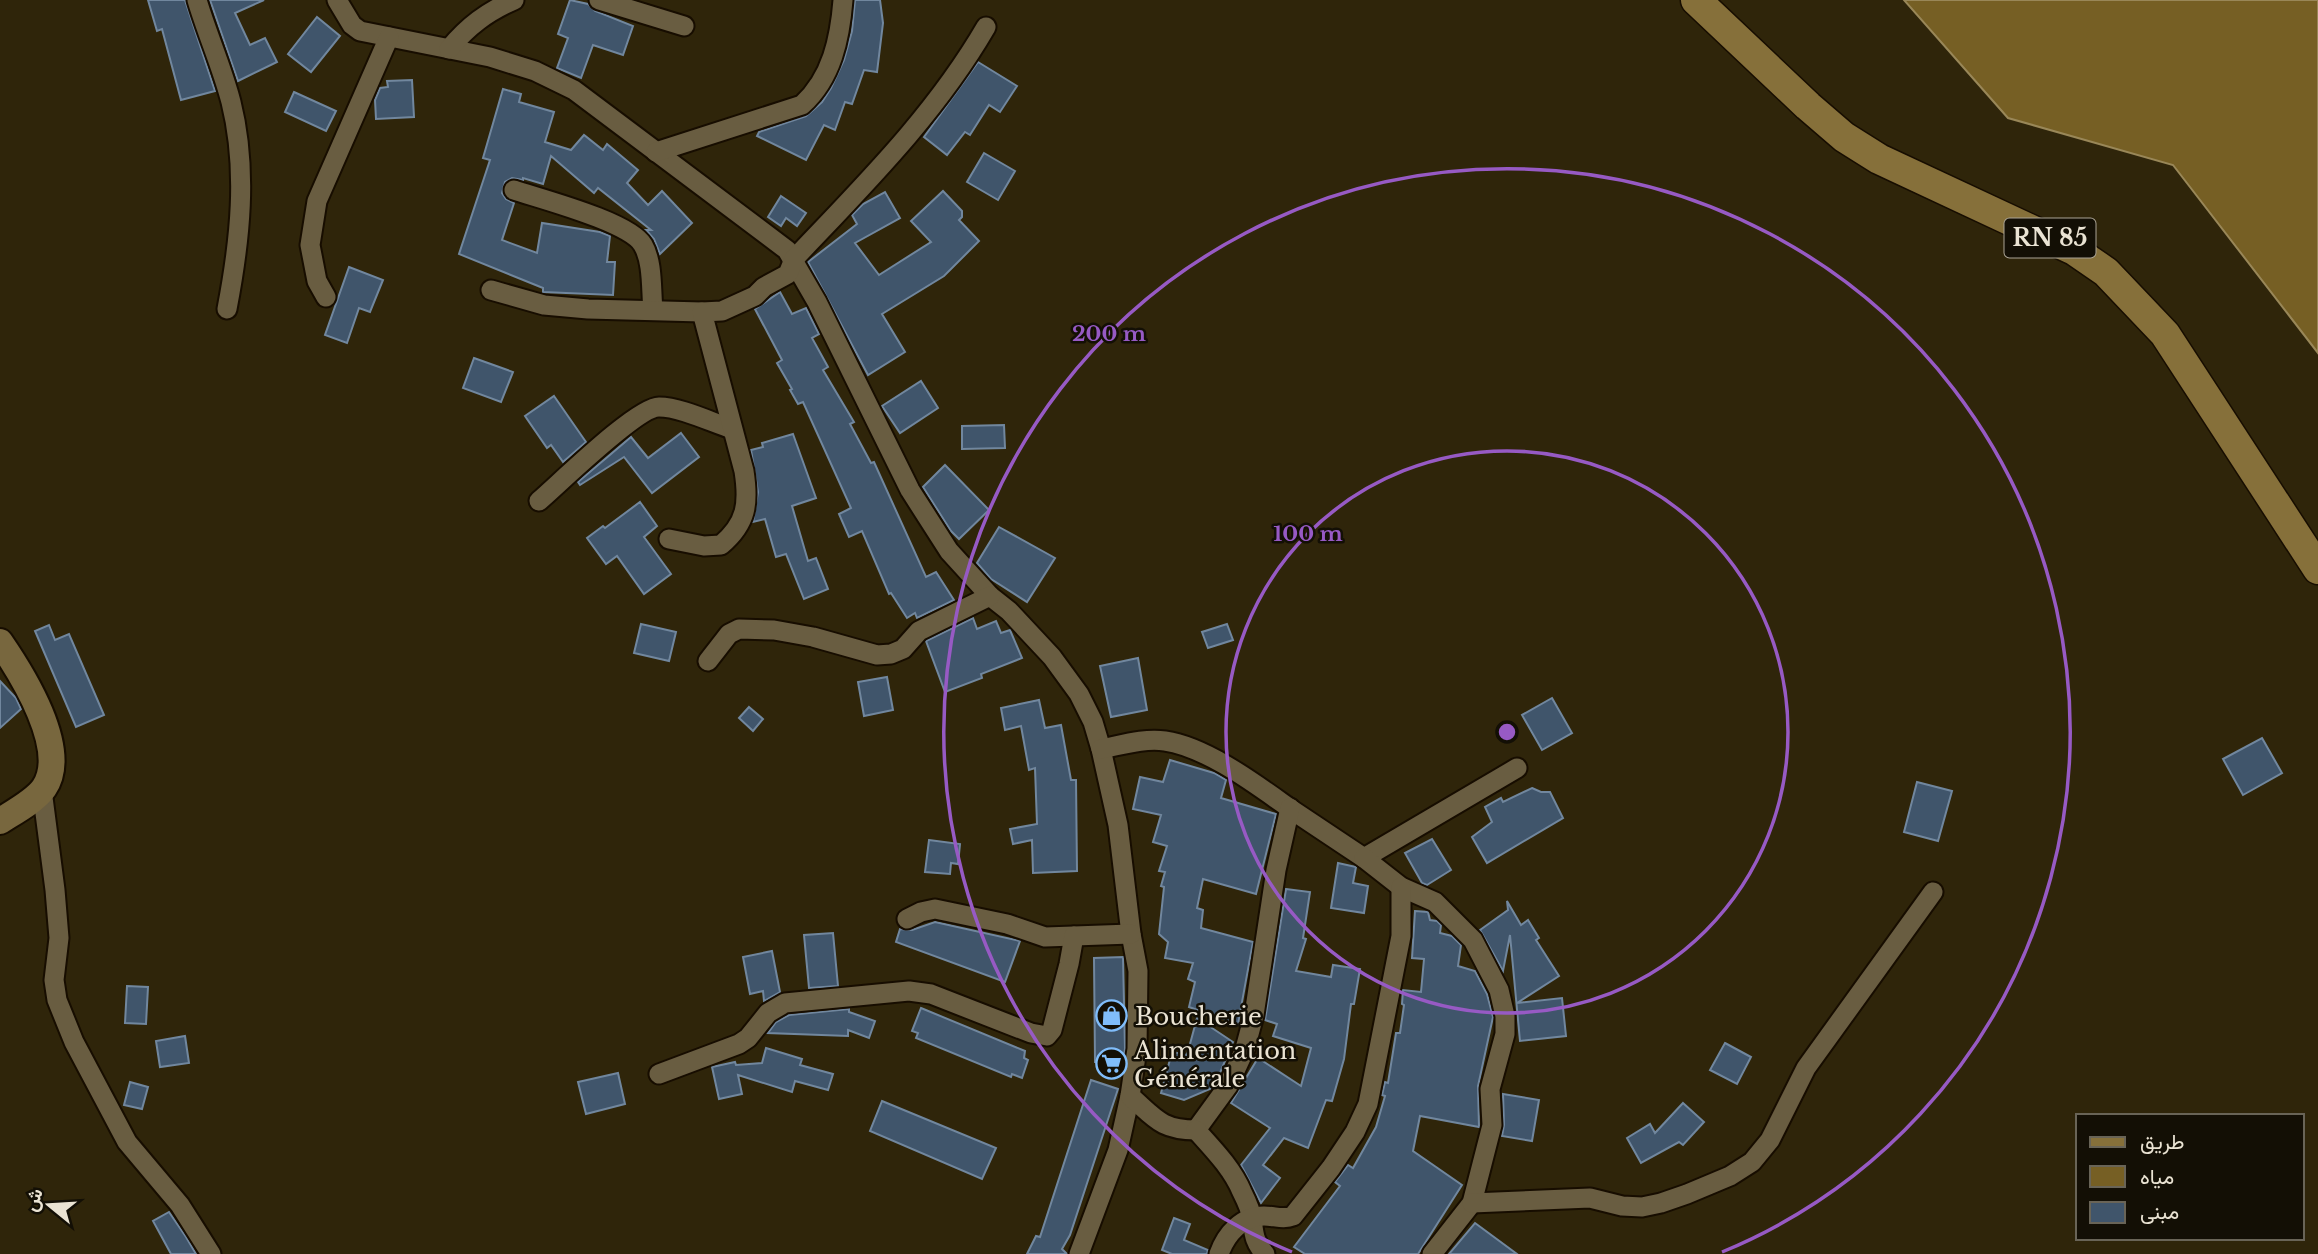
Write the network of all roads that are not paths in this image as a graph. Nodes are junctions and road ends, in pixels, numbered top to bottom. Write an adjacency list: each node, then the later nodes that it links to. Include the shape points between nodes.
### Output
1 (197, 0): 16 (street, via 240,145 237,258)
2 (337, 0): 9 (street, via 359,31)
3 (599, 0): 7 (street)
4 (843, 0): 11 (street, via 830,67 802,105)
5 (1696, 0): 22 (main road, RN 85, via 1844,136 1879,159 2074,250 2106,272 2165,334)
6 (504, 2): 10 (street, via 476,21)
7 (684, 26)
8 (986, 27): 13 (street, via 916,127)
9 (389, 37): 10 (street); 15 (street, via 317,201 310,245 317,281)
10 (449, 49): 11 (street, via 535,71 574,90)
11 (656, 152): 13 (street)
12 (513, 190): 17 (street, via 617,226 642,243)
13 (794, 258): 18 (street, via 788,274 755,296 722,311); 23 (street, via 910,490 949,551)
14 (491, 290): 17 (street, via 544,305)
15 (326, 297)
16 (227, 309)
17 (653, 310): 18 (street)
18 (702, 312): 19 (street)
19 (732, 429): 20 (street, via 656,407 625,424); 21 (street, via 748,498 736,529 721,545)
20 (539, 501)
21 (669, 539)
22 (2318, 569)
23 (990, 596): 25 (street, via 919,631 903,649 891,654 877,655 813,637 753,628 729,634); 26 (street, via 1044,648 1079,694)
24 (0, 642): 28 (main road, via 33,695 52,750)
25 (708, 661)
26 (1101, 749): 29 (street, via 1144,740 1182,745 1236,772); 35 (street, via 1118,825)
27 (1517, 768): 31 (street)
28 (42, 790): 30 (main road); 42 (street, via 59,937 54,980 57,1000 127,1142 180,1205)
29 (1290, 808): 31 (street); 39 (street, via 1245,1049 1228,1086)
30 (0, 821)
31 (1364, 858): 32 (street)
32 (1401, 887): 40 (street, via 1435,902 1473,940 1502,999 1504,1034 1489,1089 1492,1125); 41 (street, via 1401,936 1364,1114 1331,1168 1293,1216)
33 (1933, 892): 40 (street, via 1805,1068 1770,1140 1752,1162 1687,1194 1642,1207 1590,1198)
34 (907, 919): 36 (street, via 935,909 1045,937)
35 (1131, 934): 36 (street); 38 (street, via 1138,971)
36 (1074, 936): 37 (street, via 1047,1036 931,995 909,992 785,1003 768,1013 739,1044)
37 (659, 1074)
38 (1130, 1097): 39 (street, via 1165,1126); 43 (street, via 1118,1150)
39 (1196, 1130): 41 (street, via 1227,1166)
40 (1472, 1203): 46 (street)
41 (1252, 1217): 44 (street, via 1232,1230); 45 (street, via 1256,1244)
42 (211, 1254)
43 (1079, 1254)
44 (1219, 1254)
45 (1265, 1254)
46 (1432, 1254)

